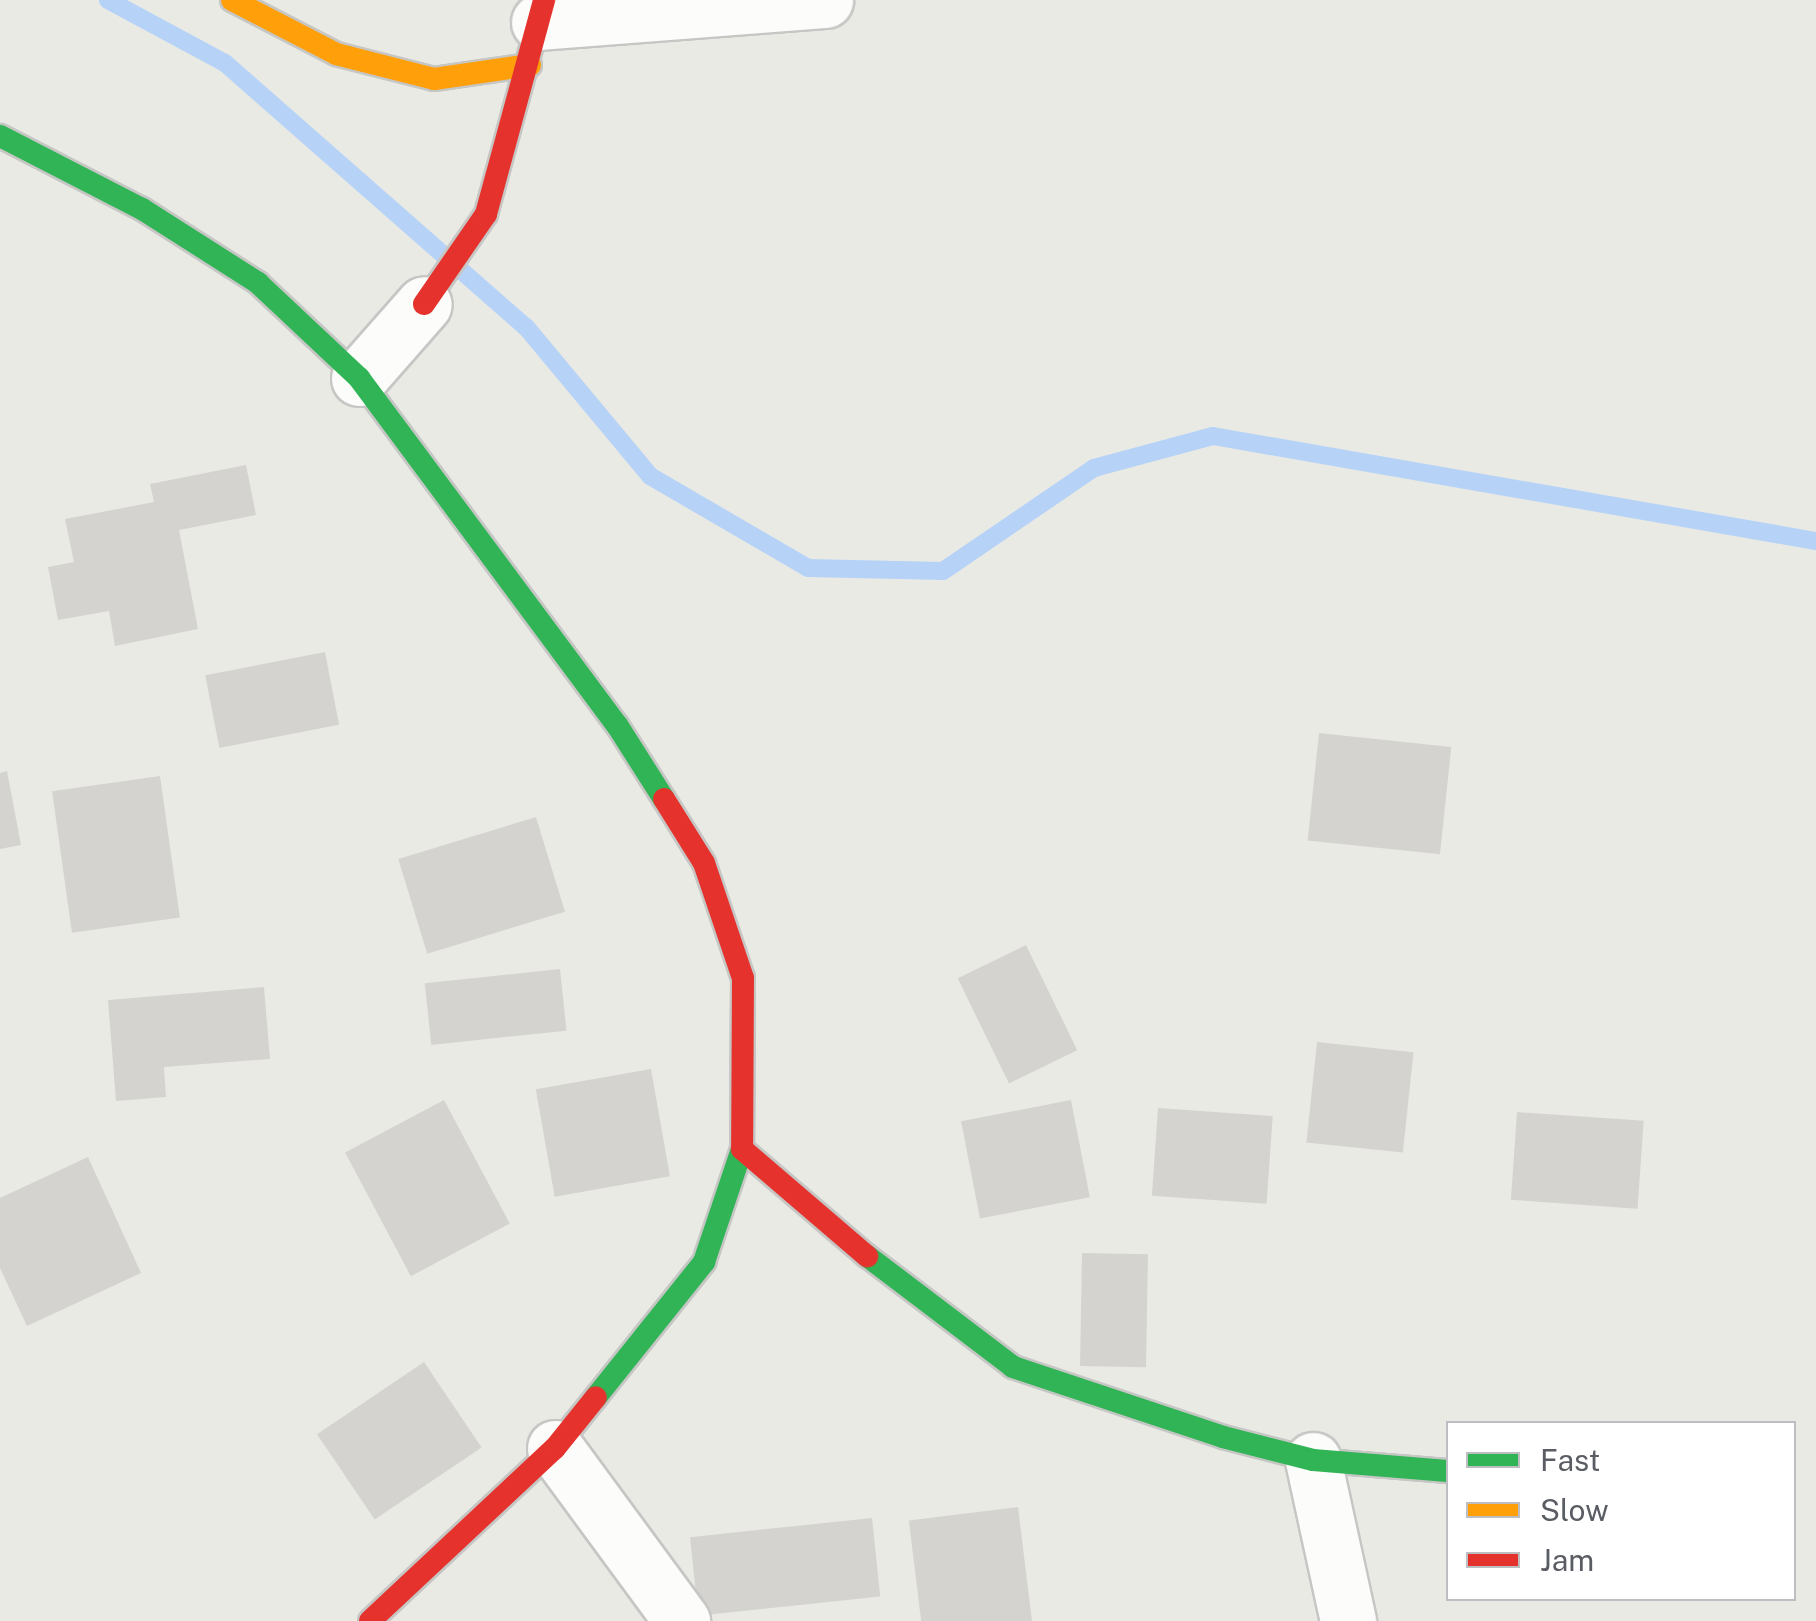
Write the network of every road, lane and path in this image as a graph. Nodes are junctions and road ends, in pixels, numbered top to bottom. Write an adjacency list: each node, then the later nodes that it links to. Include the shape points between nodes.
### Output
1 (232, 0): 3 (street, via 336,54 434,78)
2 (825, 0): 3 (street)
3 (538, 29): 5 (street, via 486,214)
4 (0, 136): 6 (street, via 142,209 258,283)
5 (424, 304): 6 (street)
6 (360, 378): 7 (street, via 616,725 704,863 743,978)
7 (742, 1149): 8 (street, via 704,1262); 9 (street, via 862,1252 1013,1367)
8 (555, 1448): 11 (street); 12 (street)
9 (1313, 1460): 10 (street); 13 (street)
10 (1446, 1471)
11 (370, 1621)
12 (682, 1621)
13 (1348, 1621)

